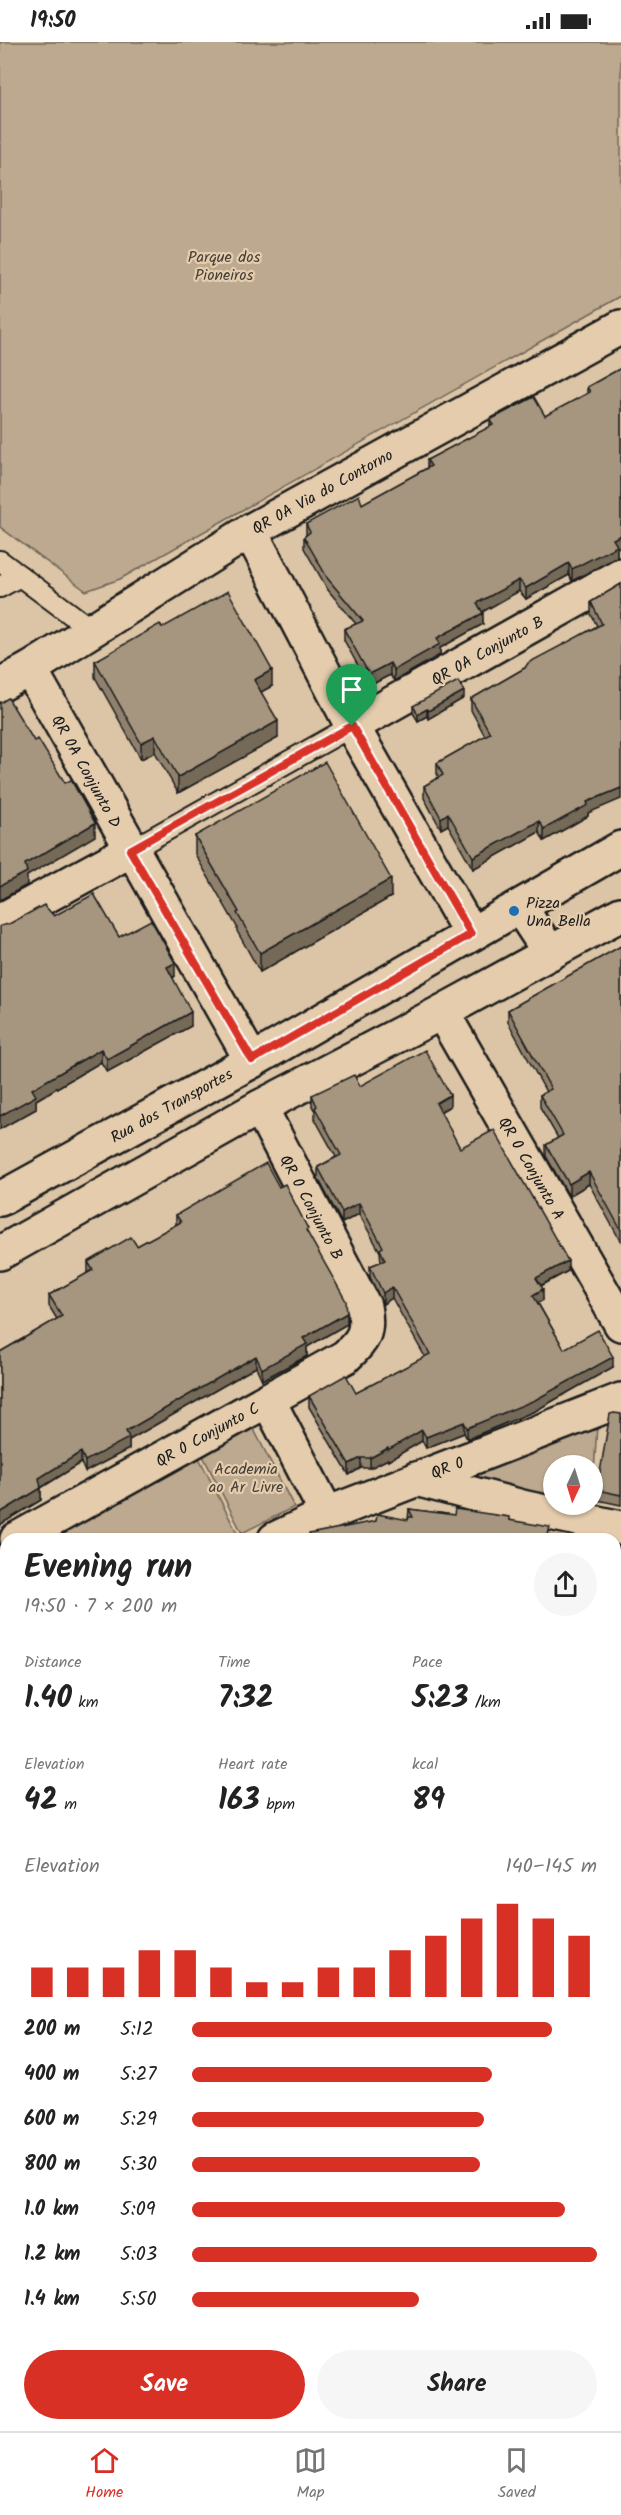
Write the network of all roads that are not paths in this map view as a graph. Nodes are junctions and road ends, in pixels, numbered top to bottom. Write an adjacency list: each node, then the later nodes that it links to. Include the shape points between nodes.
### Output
1 (621, 327): 2 (street, QR 0A Via do Contorno)
2 (250, 531): 7 (street, QR 0A Via do Contorno); 10 (street)
3 (0, 561): 5 (lane)
4 (621, 575): 10 (street, QR 0A Conjunto B)
5 (20, 576): 6 (lane); 7 (lane)
6 (0, 587)
7 (92, 630): 8 (street, QR 0A Via do Contorno)
8 (30, 669): 9 (street, QR 0A Via do Contorno); 12 (street, QR 0A Conjunto D)
9 (0, 685)
10 (352, 726): 12 (lane); 16 (street)
11 (621, 848): 13 (street, Rua dos Transportes)
12 (130, 850): 15 (street); 19 (street, QR 0A Conjunto D)
13 (520, 907): 16 (street, Rua dos Transportes); 17 (street)
14 (621, 914): 17 (street)
15 (0, 921)
16 (471, 934): 19 (street, Rua dos Transportes)
17 (549, 953): 18 (street)
18 (442, 1012): 20 (street); 24 (street, QR 0 Conjunto A)
19 (252, 1060): 21 (street, Rua dos Transportes)
20 (260, 1107): 22 (street); 23 (street, QR 0 Conjunto B)
21 (0, 1199)
22 (0, 1253)
23 (364, 1306): 25 (street, QR 0 Conjunto C, via 367,1322 361,1343 345,1357)
24 (621, 1324)
25 (268, 1400): 28 (street); 30 (street, QR 0 Conjunto C)
26 (621, 1400): 27 (street, QR 0)
27 (416, 1479): 28 (street, QR 0); 29 (street)
28 (327, 1514): 31 (street, QR 0)
29 (621, 1528)
30 (28, 1533)
31 (287, 1533)

